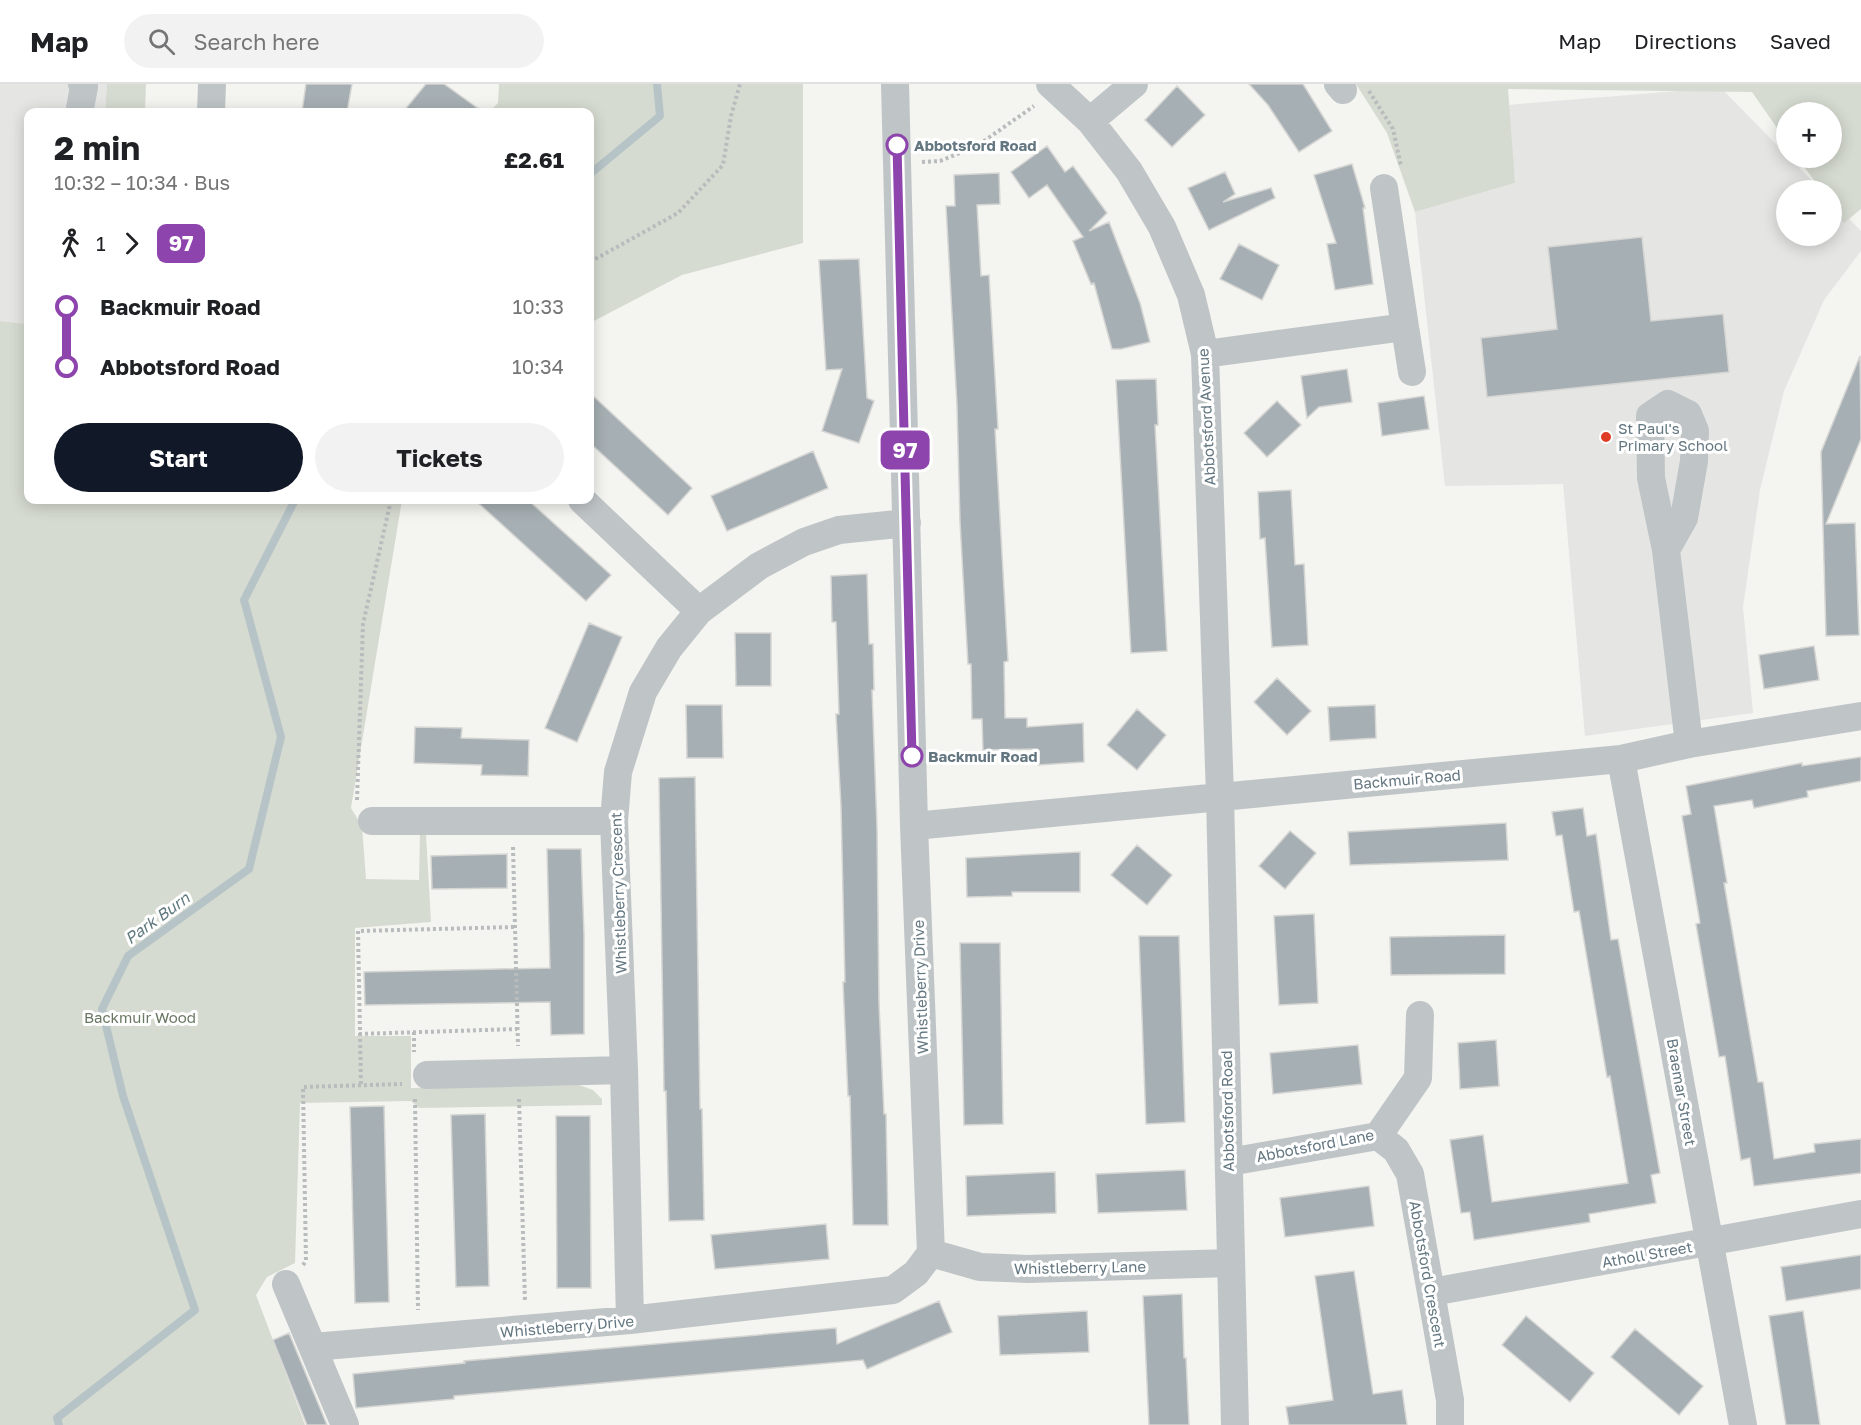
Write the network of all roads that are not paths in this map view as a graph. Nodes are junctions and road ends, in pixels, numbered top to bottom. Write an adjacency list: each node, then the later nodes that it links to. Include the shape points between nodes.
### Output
1 (212, 84): 5 (street)
2 (895, 84): 12 (street, Whistleberry Drive)
3 (1134, 84): 6 (street)
4 (1052, 86): 6 (street, Abbotsford Avenue)
5 (211, 108)
6 (1090, 121): 9 (street, Abbotsford Avenue, via 1129,171 1162,227 1191,295)
7 (1384, 188): 8 (street)
8 (1405, 327): 9 (street); 10 (street)
9 (1205, 354): 18 (street, Abbotsford Avenue)
10 (1412, 372)
11 (586, 504): 14 (street)
12 (907, 523): 14 (street, Whistleberry Crescent, via 839,530 804,542 759,566); 21 (street, Whistleberry Drive)
13 (1666, 550): 16 (street)
14 (699, 611): 20 (street, Whistleberry Crescent, via 669,648 643,692 618,772)
15 (1861, 716): 16 (street, Backmuir Road)
16 (1689, 744): 17 (street, Backmuir Road)
17 (1621, 759): 18 (street, Backmuir Road); 28 (street, Braemar Street)
18 (1220, 796): 21 (street, Backmuir Road); 26 (street, Abbotsford Road)
19 (372, 821): 20 (street)
20 (614, 821): 23 (street, Whistleberry Crescent)
21 (914, 826): 29 (street, Whistleberry Drive)
22 (1420, 1015): 25 (street, Abbotsford Lane, via 1418,1078)
23 (624, 1070): 24 (street); 33 (street, Whistleberry Crescent)
24 (415, 1077)
25 (1378, 1136): 26 (street, Abbotsford Lane); 32 (street, Abbotsford Crescent, via 1396,1150 1410,1174)
26 (1229, 1162): 30 (street, Abbotsford Road)
27 (1861, 1214): 28 (street, Atholl Street)
28 (1710, 1243): 32 (street, Atholl Street); 38 (street, Braemar Street)
29 (931, 1252): 30 (street, Whistleberry Lane, via 980,1268); 33 (street, Whistleberry Drive, via 916,1273 893,1290)
30 (1231, 1263): 36 (street, Abbotsford Road)
31 (286, 1284): 34 (street)
32 (1432, 1292): 37 (street, Abbotsford Crescent, via 1450,1400)
33 (630, 1320): 34 (street, Whistleberry Drive)
34 (313, 1347): 35 (street)
35 (345, 1425)
36 (1235, 1425)
37 (1450, 1425)
38 (1743, 1425)

